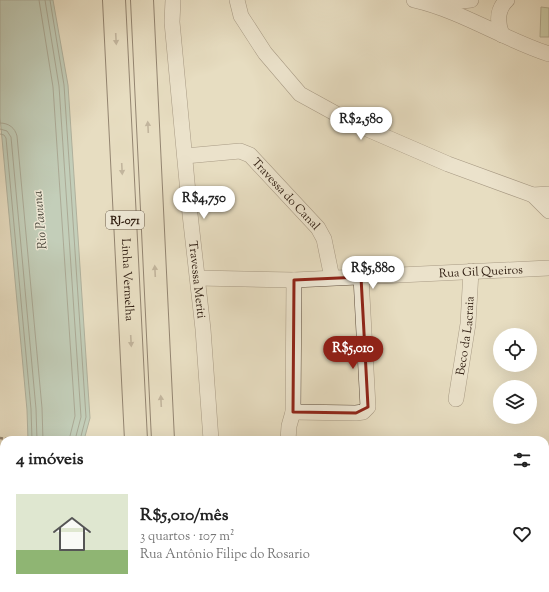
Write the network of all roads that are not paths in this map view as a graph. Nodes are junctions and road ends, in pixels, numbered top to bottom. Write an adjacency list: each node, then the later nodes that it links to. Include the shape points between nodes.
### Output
1 (114, 0): 23 (highway, Linha Vermelha / RJ-071, one-way to 23)
2 (142, 0): 24 (highway, RJ-071, one-way to 2)
3 (173, 0): 11 (street, Travessa Meriti, via 172,22)
4 (237, 0): 13 (street, via 241,16 265,53 300,94 351,122 448,164)
5 (414, 0): 8 (street)
6 (471, 0): 8 (street)
7 (507, 0): 9 (street, via 499,10 498,26)
8 (434, 4): 9 (street)
9 (502, 35): 10 (street)
10 (549, 54)
11 (185, 156): 17 (street, Travessa do Canal, via 240,151 250,154 318,228 324,239); 19 (street, Travessa Meriti)
12 (549, 194): 13 (street)
13 (533, 195): 14 (street)
14 (549, 211)
15 (549, 268): 16 (street, Rua Gil Queiros)
16 (471, 271): 18 (street, Rua Gil Queiros); 21 (street, Beco da Lacraia, via 468,324)
17 (331, 273)
18 (361, 277): 20 (street, Rua Gil Queiros); 22 (street, via 368,407 363,412 356,413)
19 (198, 278): 20 (street, Rua Gil Queiros); 25 (street, Travessa Meriti)
20 (294, 280): 22 (street)
21 (456, 399)
22 (293, 412): 26 (street)
23 (136, 436)
24 (164, 436)
25 (211, 436)
26 (288, 436)

